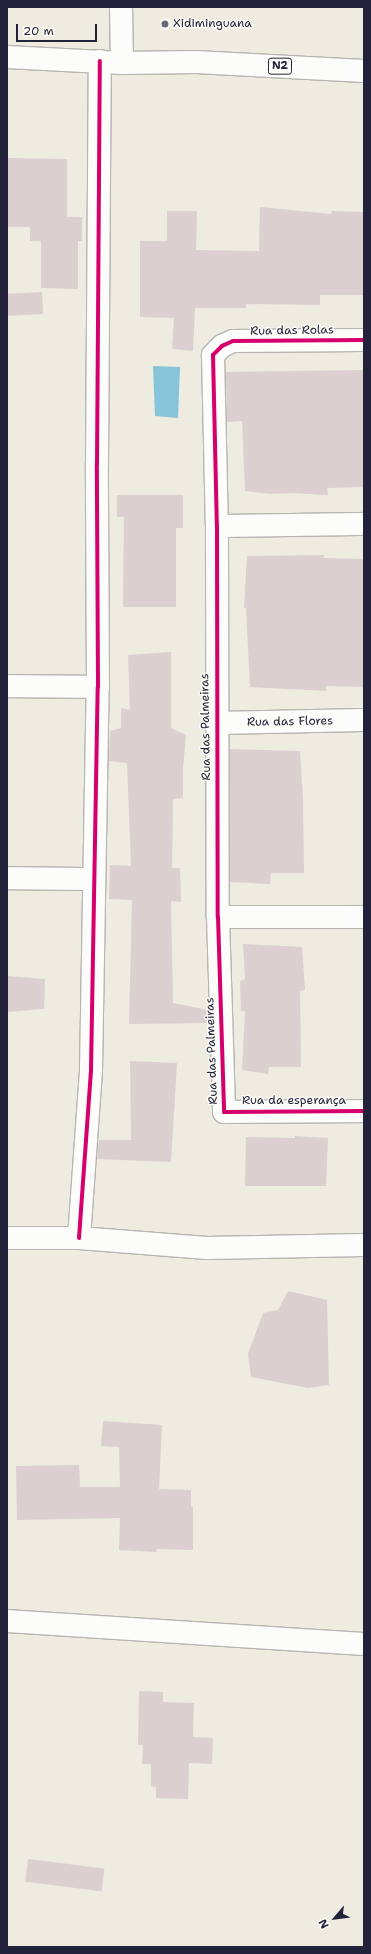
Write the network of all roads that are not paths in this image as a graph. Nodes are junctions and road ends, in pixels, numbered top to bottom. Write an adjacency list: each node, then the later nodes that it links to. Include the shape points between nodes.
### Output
1 (121, 7): 4 (street)
2 (7, 57): 3 (street, N2)
3 (100, 61): 4 (street, N2); 11 (street)
4 (122, 63): 5 (street, N2, via 196,62)
5 (364, 71)
6 (364, 340): 7 (street, Rua das Rolas, via 233,341)
7 (222, 346): 9 (street, Rua das Palmeiras, via 213,355)
8 (364, 524): 9 (street)
9 (216, 526): 13 (street, Rua das Palmeiras)
10 (7, 686): 11 (street)
11 (98, 687): 15 (street)
12 (364, 720): 13 (street, Rua das Flores)
13 (216, 723): 16 (street, Rua das Palmeiras)
14 (7, 878): 15 (street)
15 (93, 879): 21 (street, via 91,1070)
16 (218, 917): 17 (street); 19 (street, Rua das Palmeiras)
17 (364, 917)
18 (364, 1111): 19 (street, Rua da esperança)
19 (224, 1112)
20 (7, 1238): 21 (street)
21 (80, 1238): 22 (street, via 207,1248)
22 (364, 1245)
23 (7, 1621): 24 (street)
24 (364, 1644)

